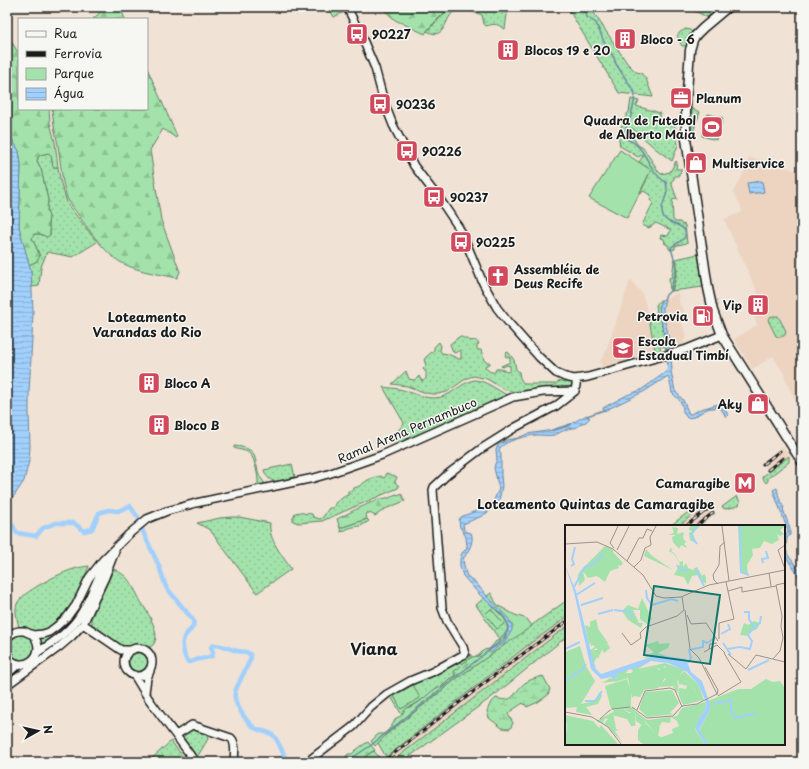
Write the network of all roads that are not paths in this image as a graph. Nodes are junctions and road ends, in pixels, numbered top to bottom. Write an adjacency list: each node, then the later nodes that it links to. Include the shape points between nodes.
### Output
1 (347, 7): 4 (street, via 375,68 393,125 414,166 458,228 497,308 556,373)
2 (728, 7): 3 (main road, via 696,35 690,50 686,105 686,139 704,262 711,302)
3 (722, 335): 4 (street, via 672,354); 6 (main road)
4 (577, 379): 5 (street)
5 (575, 391): 7 (street, Ramal Arena Pernambuco, via 543,392 513,397 382,455 328,474 196,503 152,517 137,526); 28 (street, via 556,406 481,449 434,487 442,608 465,654 387,694 354,726)
6 (802, 462)
7 (117, 546): 8 (street); 10 (street, Ramal Arena Pernambuco, via 89,578 68,616 49,632)
8 (102, 576): 9 (street); 14 (street, via 76,621 61,636)
9 (83, 624): 12 (street); 17 (street, via 58,648)
10 (33, 635): 11 (street, via 19,631); 14 (street)
11 (7, 639)
12 (121, 650): 13 (street); 16 (street)
13 (132, 650): 16 (street); 19 (street, via 141,649 148,653 152,661)
14 (38, 652): 17 (street)
15 (7, 656): 18 (street, via 14,663)
16 (125, 661): 21 (street, via 127,670)
17 (34, 662): 18 (street); 22 (street)
18 (24, 664): 20 (street)
19 (150, 669): 21 (street, via 143,675); 23 (street)
20 (7, 674)
21 (134, 675): 23 (street)
22 (7, 685)
23 (146, 692): 24 (street)
24 (178, 737): 25 (street); 26 (street); 27 (street, via 192,725 231,738 235,744)
25 (190, 762)
26 (195, 762)
27 (234, 762)
28 (308, 762)

